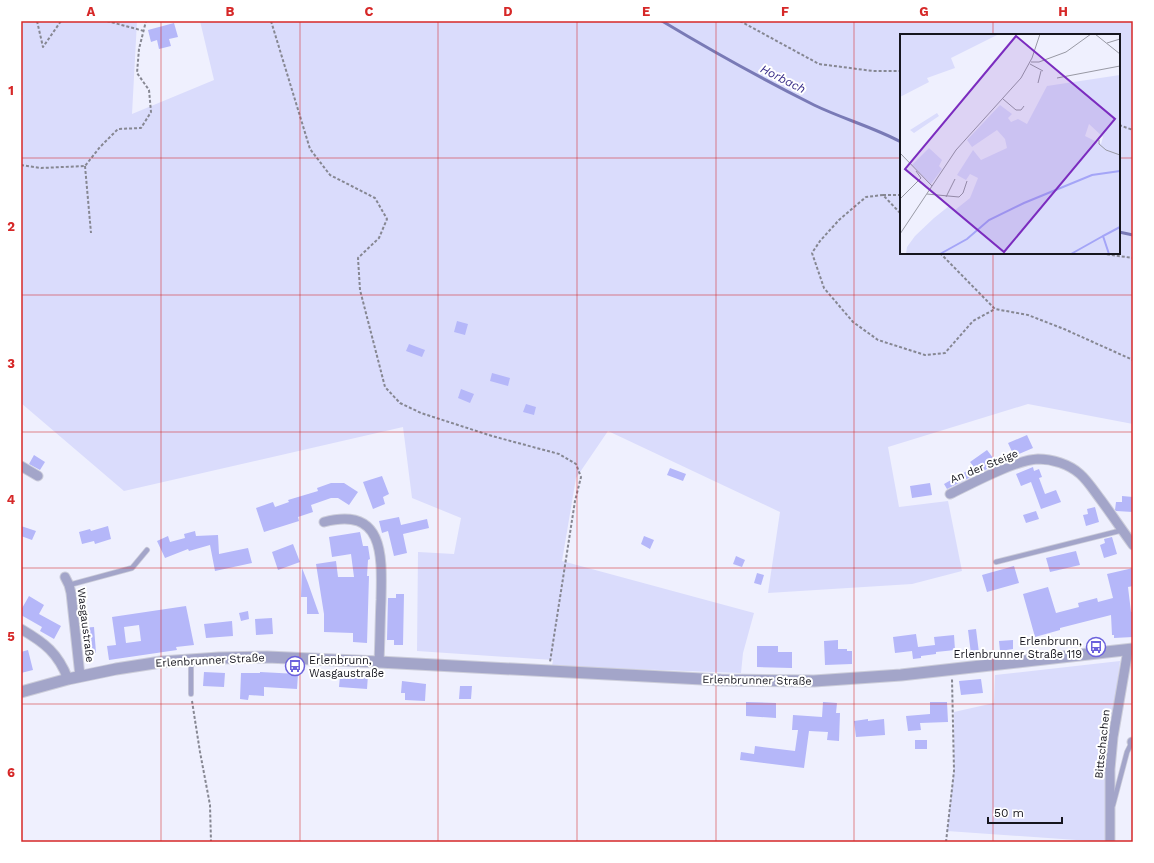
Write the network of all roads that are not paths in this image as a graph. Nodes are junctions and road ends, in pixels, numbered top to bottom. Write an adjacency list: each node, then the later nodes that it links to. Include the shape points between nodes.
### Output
1 (21, 466): 2 (street)
2 (38, 476)
3 (950, 494): 5 (street, An der Steige, via 1024,462 1038,459 1056,462 1069,466 1081,474)
4 (324, 522): 13 (street, via 337,518 355,519 364,524 379,546 382,581)
5 (1122, 530): 6 (street, An der Steige); 8 (lane)
6 (1133, 545)
7 (147, 550): 9 (lane, via 132,568)
8 (996, 562)
9 (67, 581): 14 (street, Wasgaustraße)
10 (21, 629): 15 (street, via 48,647 57,657)
11 (1130, 650): 13 (street, Erlenbrunner Straße, via 952,670 814,681 721,680); 19 (street, Bittschachen, via 1113,737)
12 (191, 659): 13 (street, Erlenbrunner Straße, via 267,657); 14 (street, Erlenbrunner Straße); 17 (lane)
13 (379, 662)
14 (80, 676): 15 (street, Erlenbrunner Straße)
15 (68, 679): 16 (street, Erlenbrunner Straße)
16 (21, 692)
17 (191, 694)
18 (1133, 742): 19 (lane, via 1127,752)
19 (1110, 809): 20 (street, Bittschachen)
20 (1110, 842)

